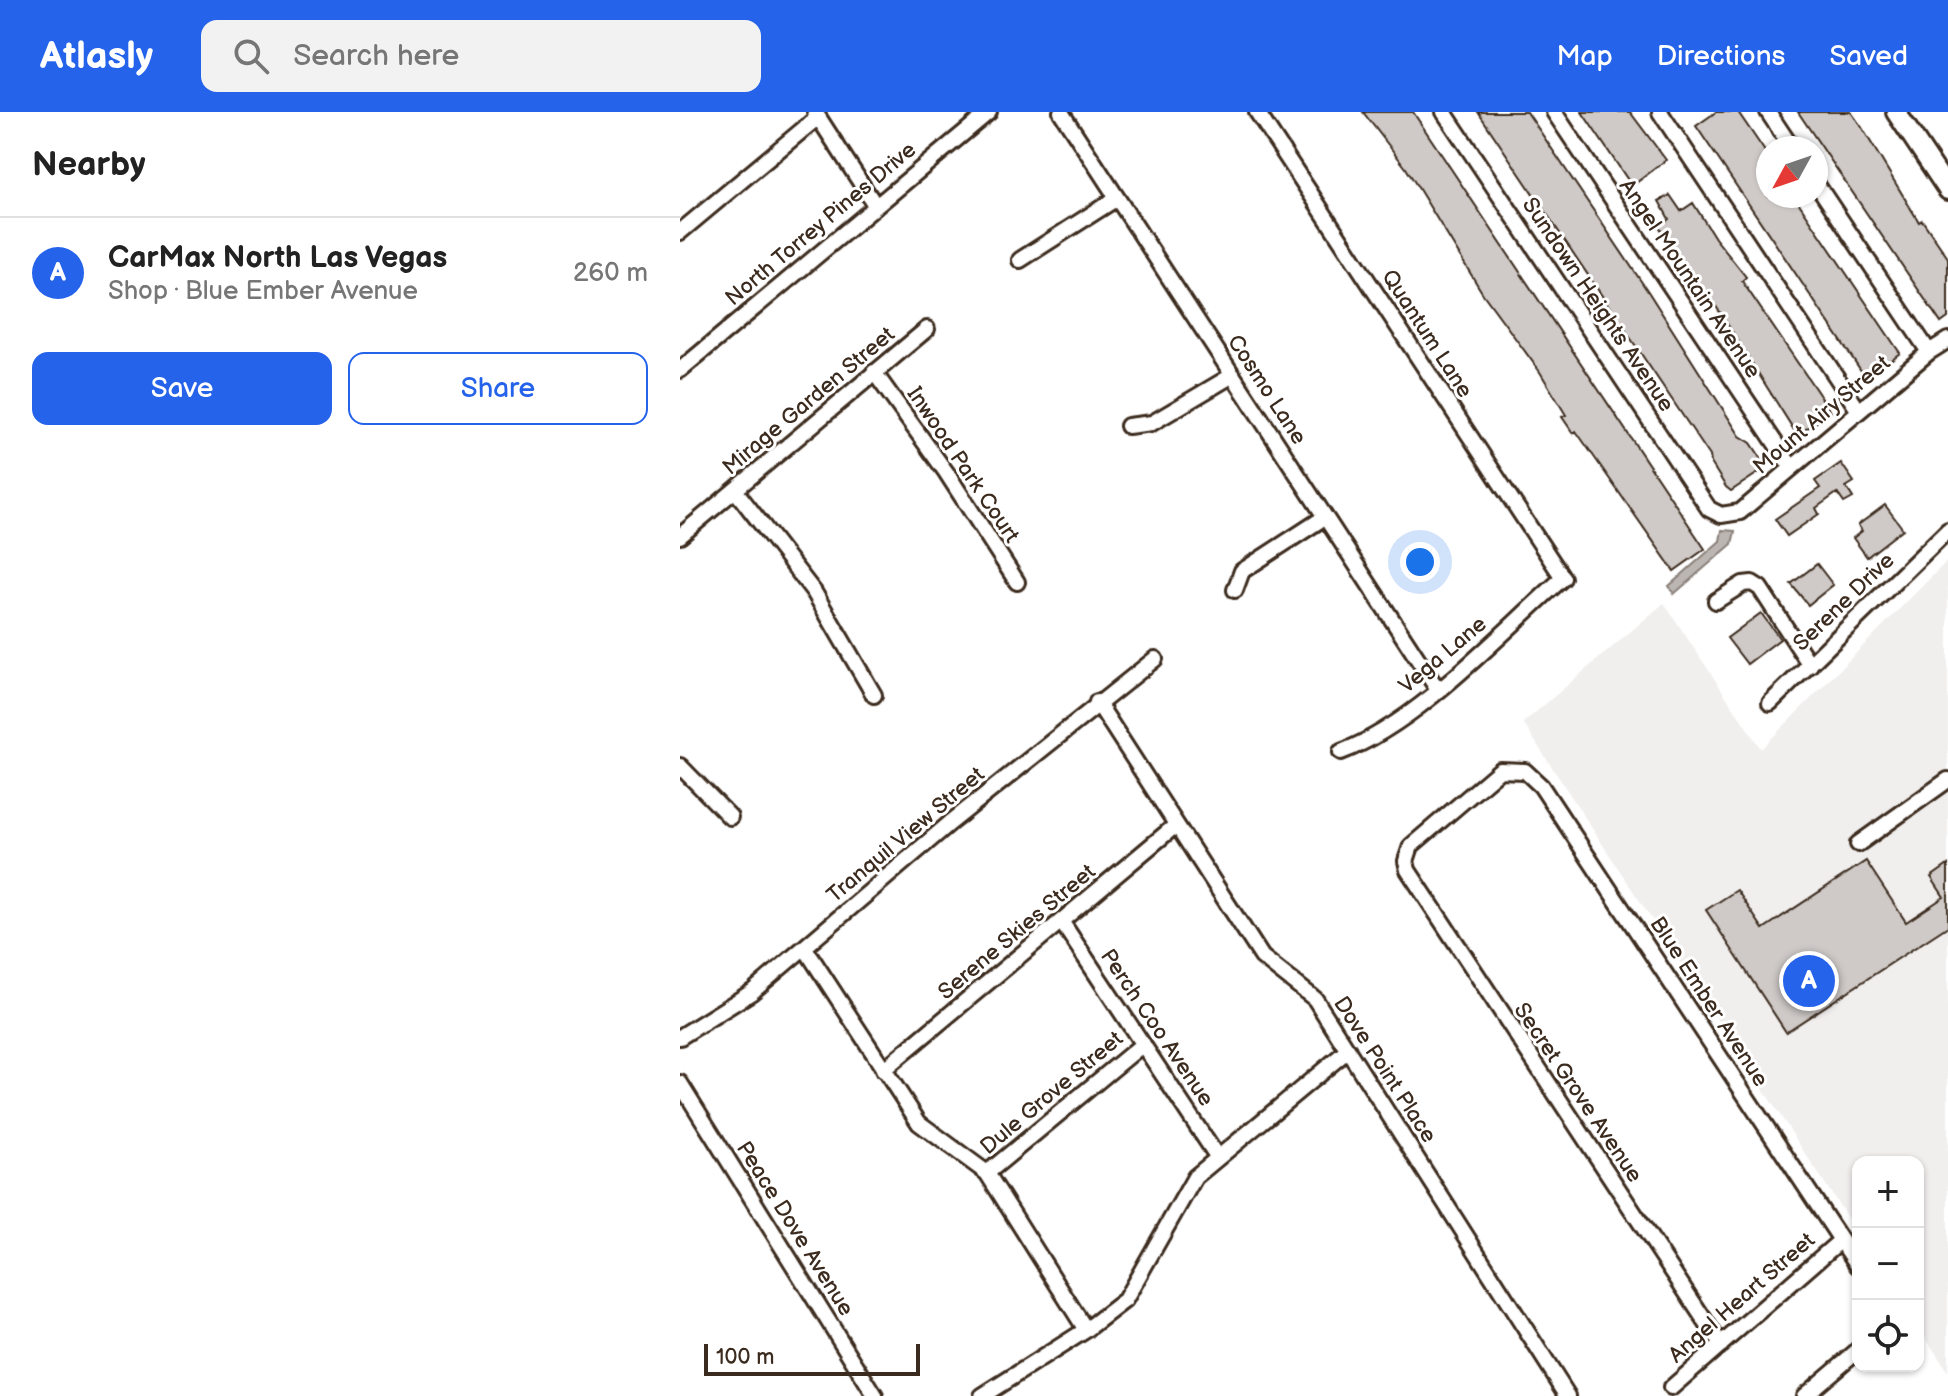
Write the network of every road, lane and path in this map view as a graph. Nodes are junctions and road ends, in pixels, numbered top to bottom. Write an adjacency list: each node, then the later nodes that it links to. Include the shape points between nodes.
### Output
1 (989, 112): 14 (street, North Torrey Pines Drive)
2 (1061, 112): 12 (street, Cosmo Lane)
3 (1257, 112): 31 (street, Quantum Lane)
4 (1444, 112): 27 (street, Sundown Heights Avenue, via 1709,509)
5 (1554, 112): 25 (street, Angel Mountain Avenue)
6 (1660, 112): 23 (street)
7 (1768, 112): 10 (street)
8 (1896, 112): 11 (main road)
9 (817, 114): 14 (street); 15 (street)
10 (1784, 136)
11 (1948, 190)
12 (1117, 198): 16 (street); 22 (street, Cosmo Lane)
13 (1828, 201): 19 (street)
14 (875, 205): 20 (street, North Torrey Pines Drive)
15 (682, 225)
16 (1020, 260)
17 (927, 329): 21 (street, Mirage Garden Street)
18 (1948, 340): 19 (street, Mount Airy Street)
19 (1929, 352): 23 (street, Mount Airy Street)
20 (680, 370)
21 (874, 372): 26 (street, Mirage Garden Street); 32 (street, Inwood Park Court)
22 (1233, 375): 24 (street, via 1152,423); 28 (street, Cosmo Lane)
23 (1859, 411): 25 (street, Mount Airy Street)
24 (1128, 426)
25 (1792, 468): 27 (street, Mount Airy Street, via 1740,512)
26 (735, 490): 30 (street, Mirage Garden Street); 38 (street, via 814,592)
27 (1721, 515)
28 (1325, 517): 33 (street, via 1242,571); 37 (street, Cosmo Lane)
29 (1948, 530): 36 (street, Serene Drive)
30 (680, 536)
31 (1563, 578): 37 (street, Vega Lane)
32 (1017, 582)
33 (1235, 590)
34 (1716, 601): 36 (street, via 1743,584 1760,588)
35 (1155, 659): 39 (street, Tranquil View Street)
36 (1810, 665): 40 (street, Serene Drive)
37 (1438, 690): 41 (street, Vega Lane, via 1369,742)
38 (874, 695)
39 (1097, 702): 45 (street, Dove Point Place); 49 (street, Tranquil View Street)
40 (1770, 703)
41 (1341, 752)
42 (680, 766): 44 (street)
43 (1948, 780): 46 (street)
44 (730, 817)
45 (1176, 825): 48 (street, Serene Skies Street); 52 (street, Dove Point Place, via 1262,957 1315,999)
46 (1858, 844)
47 (1406, 861): 57 (street, Blue Ember Avenue, via 1418,838 1491,775 1517,768 1534,776); 60 (street, Secret Grove Avenue, via 1412,880)
48 (1061, 921): 51 (street, Perch Coo Avenue); 53 (street, Serene Skies Street)
49 (805, 948): 50 (street, Tranquil View Street, via 752,992); 53 (street)
50 (680, 1037)
51 (1143, 1044): 55 (street, Perch Coo Avenue); 56 (street, Dule Grove Street)
52 (1348, 1050): 55 (street); 65 (street, Dove Point Place)
53 (883, 1070): 56 (street, via 919,1123)
54 (680, 1083): 63 (street, Peace Dove Avenue)
55 (1218, 1158): 59 (street, via 1195,1177 1125,1300)
56 (987, 1173): 59 (street)
57 (1841, 1240): 58 (street, Blue Ember Avenue); 60 (street, Angel Heart Street)
58 (1852, 1257)
59 (1086, 1330): 64 (street)
60 (1721, 1345): 62 (street, Angel Heart Street)
61 (1852, 1355): 66 (street)
62 (1671, 1388)
63 (875, 1396)
64 (982, 1396)
65 (1568, 1396)
66 (1804, 1396)

